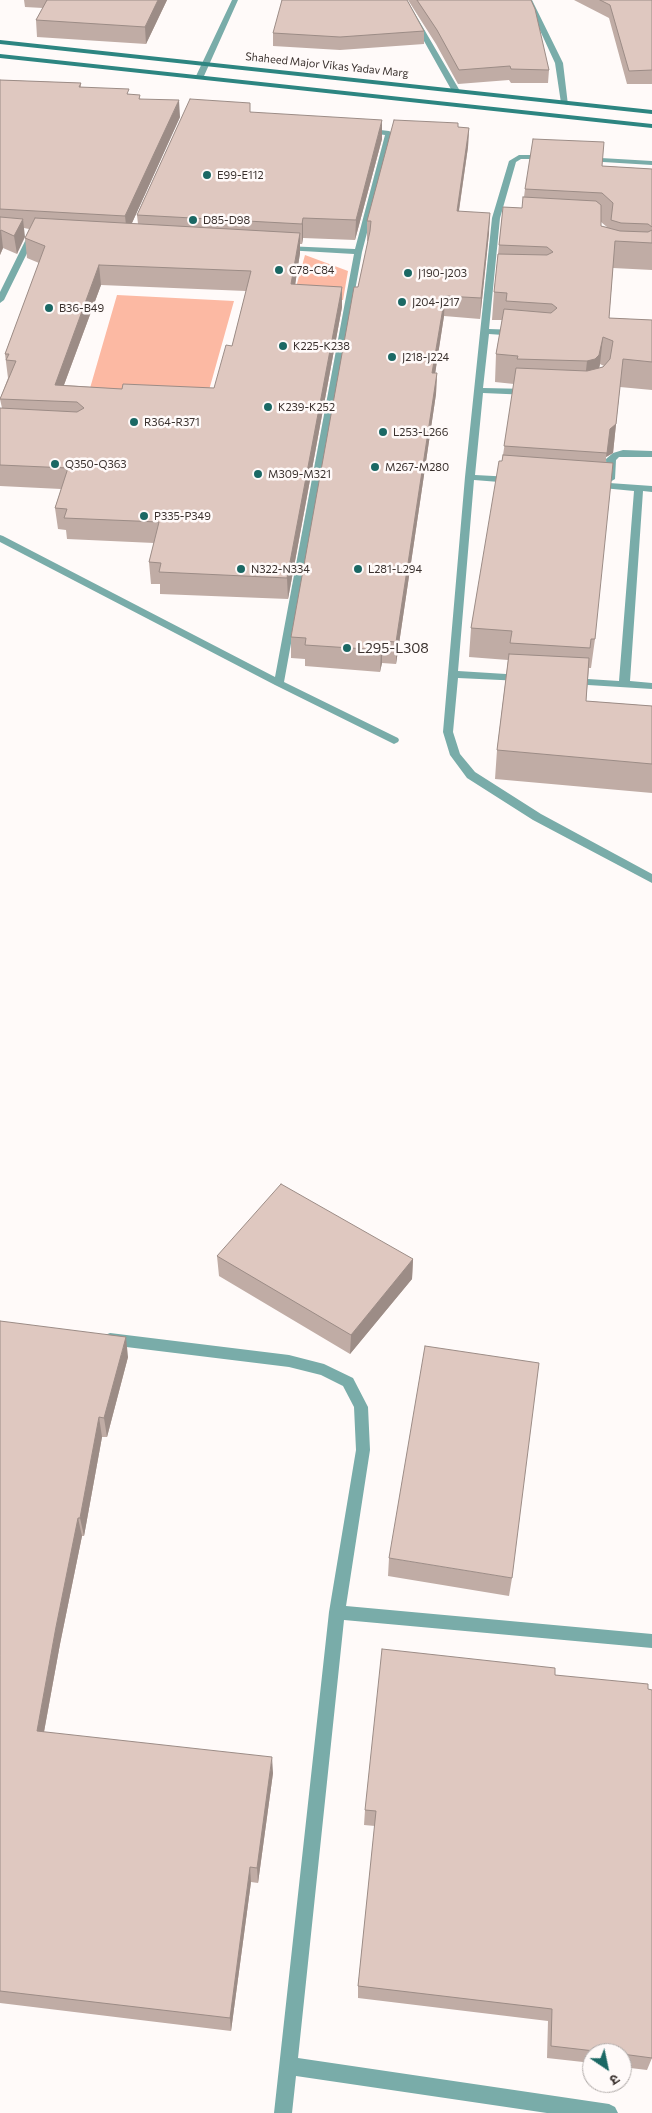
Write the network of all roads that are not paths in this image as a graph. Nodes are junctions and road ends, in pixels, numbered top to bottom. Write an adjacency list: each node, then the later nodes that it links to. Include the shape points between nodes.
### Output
1 (235, 0): 6 (street)
2 (404, 0): 8 (street)
3 (529, 0): 9 (street, via 559,63)
4 (0, 42): 6 (main road, Shaheed Major Vikas Yadav Marg)
5 (0, 56): 7 (main road, Shaheed Major Vikas Yadav Marg)
6 (204, 63): 7 (street); 8 (main road, Shaheed Major Vikas Yadav Marg)
7 (200, 76): 11 (main road, Shaheed Major Vikas Yadav Marg)
8 (456, 91): 9 (main road, Shaheed Major Vikas Yadav Marg)
9 (564, 102): 10 (main road, Shaheed Major Vikas Yadav Marg)
10 (652, 112)
11 (652, 126)
12 (361, 129): 13 (street)
13 (389, 133): 14 (street); 20 (street)
14 (398, 134)
15 (558, 158): 22 (street, via 519,157 514,161 501,218)
16 (577, 159): 17 (street)
17 (652, 163)
18 (34, 233): 21 (street)
19 (279, 247): 20 (street)
20 (358, 252): 37 (street)
21 (0, 300)
22 (485, 331): 23 (street); 24 (street)
23 (530, 334)
24 (479, 390): 25 (street); 27 (street)
25 (535, 393)
26 (652, 454): 30 (street, via 624,453 611,458)
27 (470, 477): 28 (street); 34 (street)
28 (526, 481)
29 (582, 484): 30 (street)
30 (610, 486): 31 (street)
31 (639, 488): 32 (street); 38 (street)
32 (652, 489)
33 (0, 538): 37 (street)
34 (453, 674): 35 (street); 41 (street, via 448,732 455,755 471,775 537,818)
35 (529, 679)
36 (557, 680): 38 (street)
37 (279, 683): 40 (street)
38 (624, 684): 39 (street)
39 (652, 686)
40 (394, 740)
41 (652, 879)
42 (96, 1338): 43 (street, via 289,1361 324,1370 348,1382 361,1407 362,1450)
43 (337, 1612): 44 (street); 45 (street)
44 (652, 1641)
45 (288, 2066): 46 (street); 47 (street)
46 (283, 2113)
47 (609, 2113)

